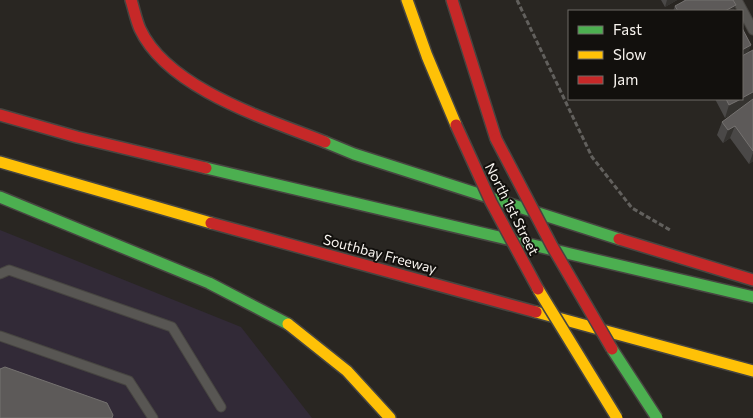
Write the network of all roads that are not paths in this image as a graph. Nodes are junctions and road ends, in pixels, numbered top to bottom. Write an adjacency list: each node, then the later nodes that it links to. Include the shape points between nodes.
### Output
1 (132, 0): 10 (main road, via 140,29 150,46 179,75 226,102 354,154)
2 (407, 0): 17 (main road, North 1st Street, bridge, via 486,195 578,360)
3 (452, 0): 18 (main road, North 1st Street, bridge, via 496,139 562,266 604,338)
4 (743, 11): 5 (lane)
5 (753, 30)
6 (0, 114): 11 (main road, via 77,137 216,171)
7 (0, 162): 13 (main road, Southbay Freeway)
8 (0, 197): 16 (main road, via 209,283 289,325 347,371)
9 (0, 274): 14 (lane, via 9,270 172,327)
10 (753, 280)
11 (753, 298)
12 (0, 336): 15 (lane, via 129,381)
13 (753, 371)
14 (222, 407)
15 (153, 418)
16 (390, 418)
17 (617, 418)
18 (657, 418)

